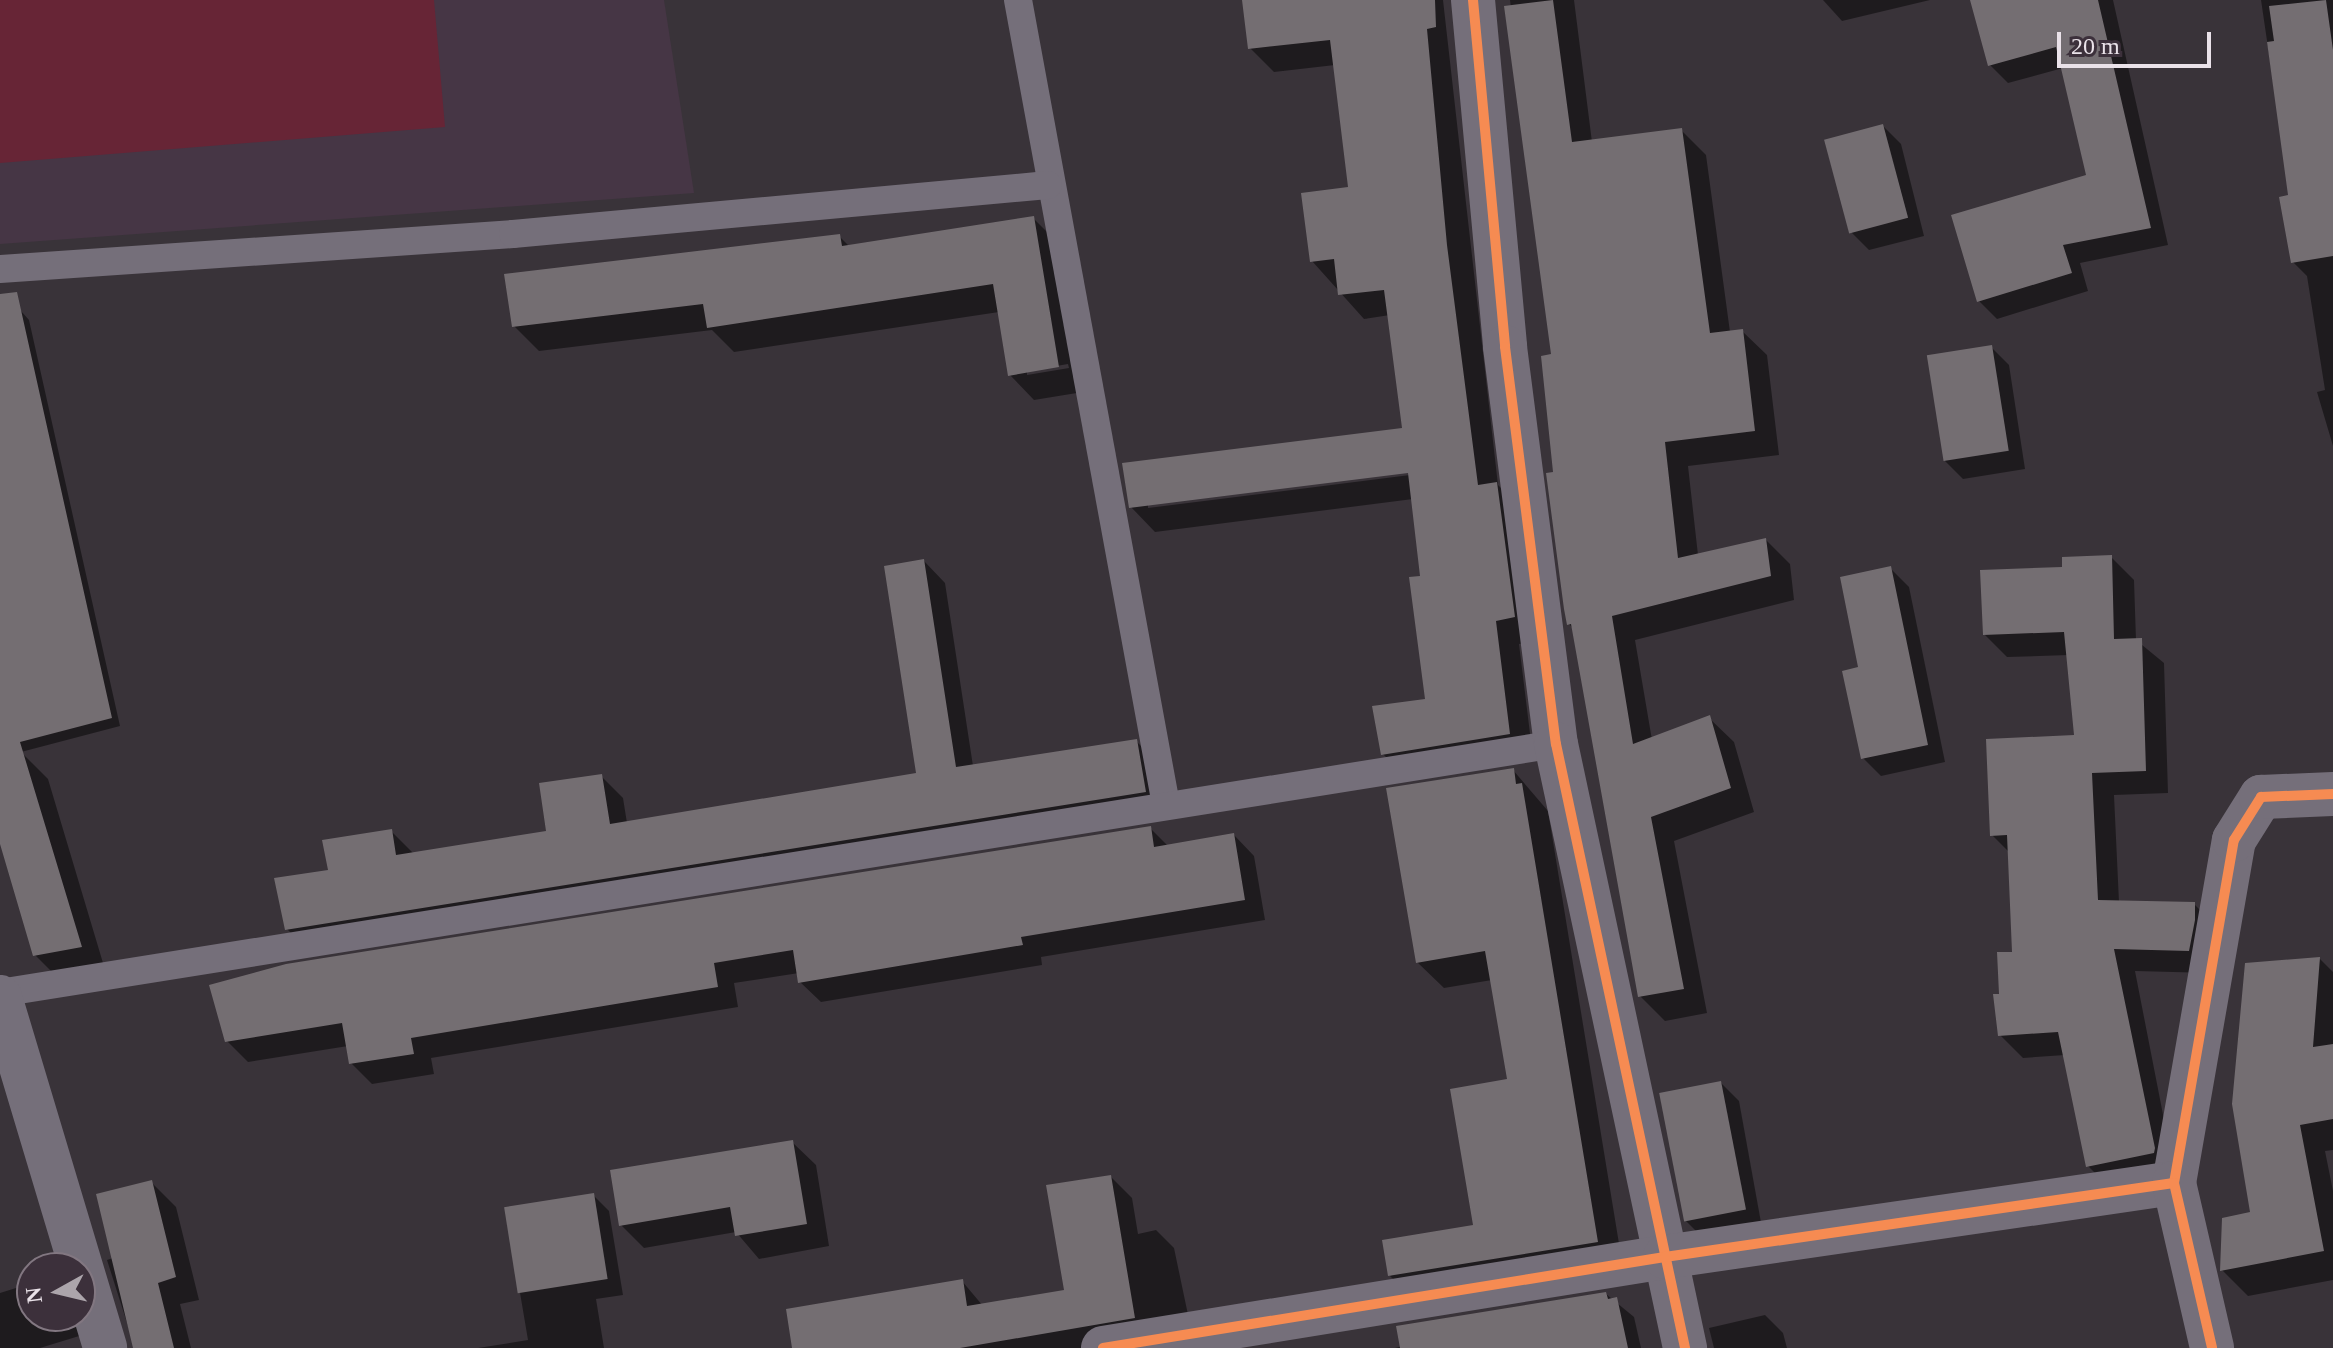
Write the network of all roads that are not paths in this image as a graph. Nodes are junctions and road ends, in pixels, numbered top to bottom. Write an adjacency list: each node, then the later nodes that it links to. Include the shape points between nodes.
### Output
1 (1018, 0): 3 (lane)
2 (1473, 0): 5 (street, via 1505,347)
3 (1048, 185): 4 (lane, via 513,234); 7 (lane)
4 (0, 269)
5 (1556, 744): 7 (lane); 10 (street)
6 (2333, 794): 9 (street, via 2261,797 2234,840)
7 (1166, 805): 8 (lane)
8 (0, 995): 12 (street)
9 (2174, 1183): 10 (street); 14 (street)
10 (1665, 1257): 11 (street); 13 (street)
11 (1114, 1347)
12 (105, 1348)
13 (1685, 1348)
14 (2212, 1348)

